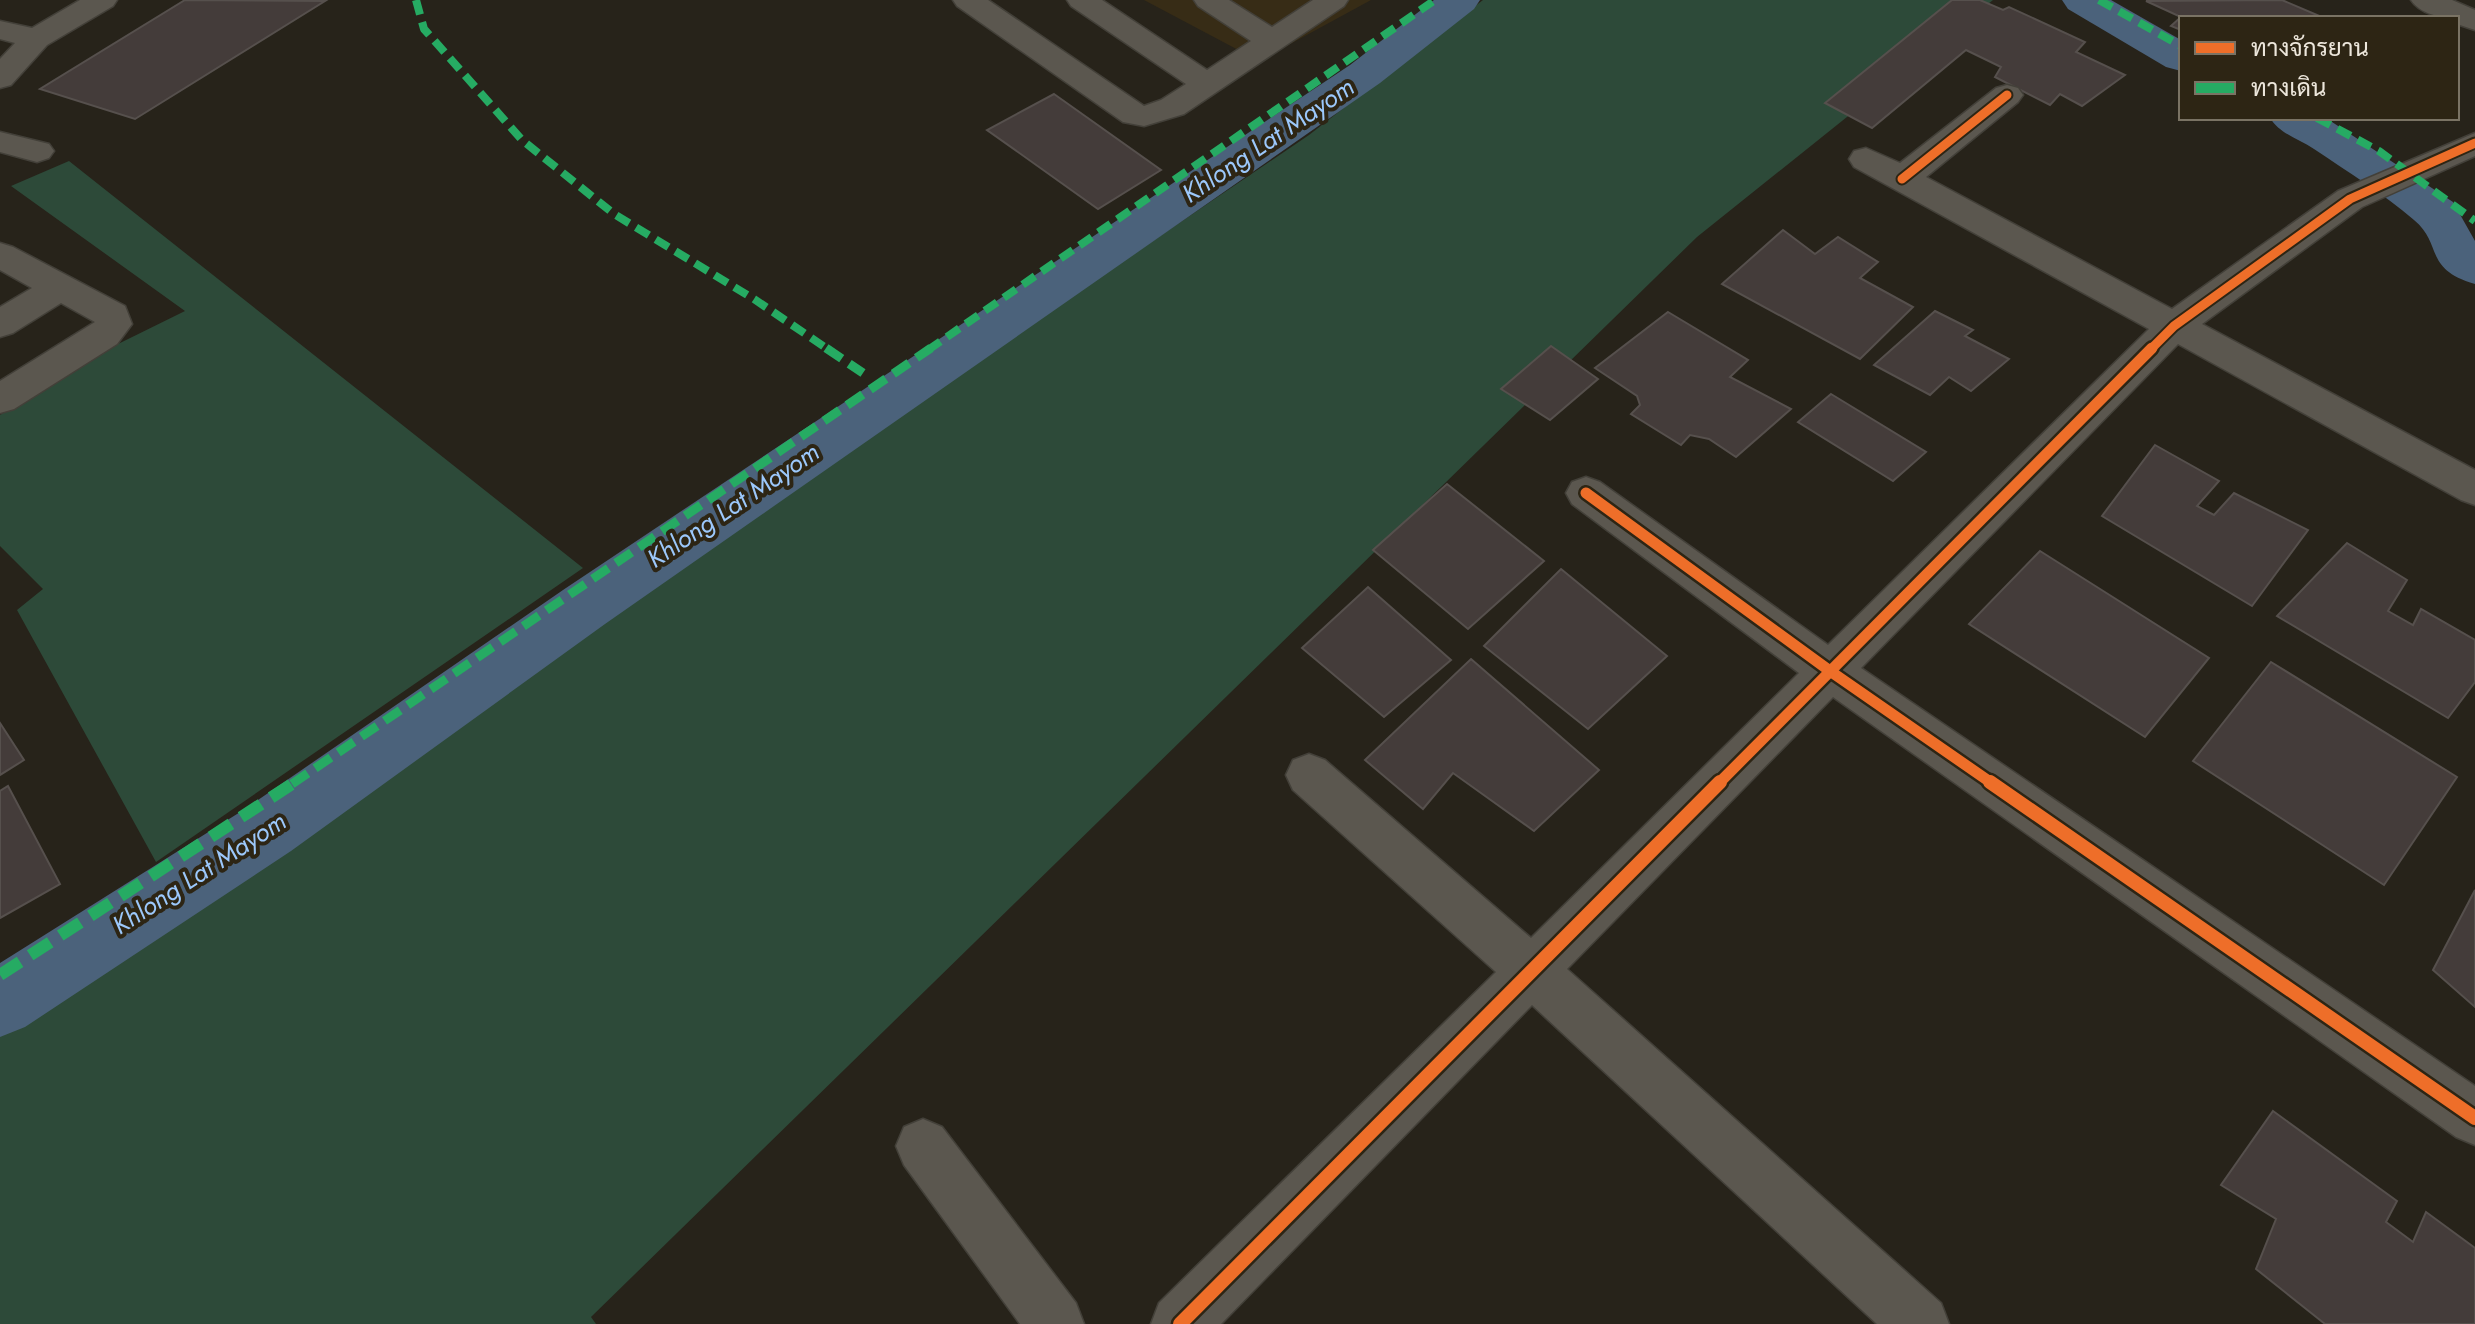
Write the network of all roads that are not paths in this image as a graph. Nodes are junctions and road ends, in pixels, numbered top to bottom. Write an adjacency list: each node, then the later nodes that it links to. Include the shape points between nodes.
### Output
1 (102, 0): 9 (street)
2 (968, 0): 12 (street, via 1134,115 1158,116)
3 (1082, 0): 12 (street)
4 (1209, 0): 10 (street)
5 (1332, 0): 10 (street)
6 (2426, 0): 7 (street)
7 (2475, 21)
8 (0, 30): 9 (street)
9 (36, 38): 11 (street)
10 (1272, 41): 12 (street)
11 (0, 78)
12 (1207, 84)
13 (2007, 95): 18 (street)
14 (0, 142): 16 (street)
15 (2475, 143): 22 (street, via 2350,199)
16 (37, 151)
17 (1866, 159): 18 (street)
18 (1902, 179): 22 (street)
19 (0, 255): 20 (street)
20 (60, 287): 21 (street); 23 (street, via 112,315 114,324)
21 (0, 324)
22 (2174, 326): 24 (street); 26 (street)
23 (0, 399)
24 (2475, 489)
25 (1586, 493): 26 (street)
26 (1830, 671): 28 (street); 29 (street)
27 (1309, 775): 28 (street)
28 (1532, 971): 32 (street); 33 (street)
29 (2475, 1118)
30 (923, 1146): 31 (street)
31 (1055, 1324)
32 (1180, 1324)
33 (1920, 1324)

